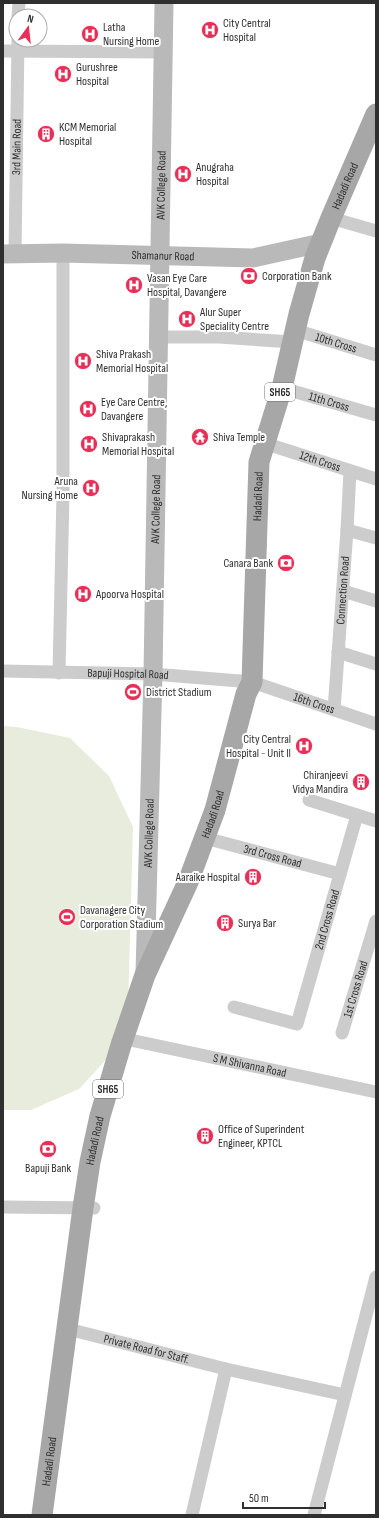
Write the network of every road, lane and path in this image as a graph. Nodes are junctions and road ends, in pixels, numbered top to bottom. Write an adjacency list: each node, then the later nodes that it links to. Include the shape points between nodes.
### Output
1 (164, 3): 4 (main road, AVK College Road)
2 (48, 47): 4 (street)
3 (18, 48): 10 (street, 3rd Main Road)
4 (163, 52): 11 (main road, AVK College Road)
5 (376, 114): 6 (main road, Hadadi Road / SH65)
6 (331, 218): 7 (street); 8 (main road, Hadadi Road / SH65)
7 (376, 231)
8 (321, 243): 11 (main road, Shamanur Road, via 253,258); 12 (main road, Hadadi Road / SH65)
9 (63, 253): 10 (main road, Shamanur Road); 11 (main road, Shamanur Road); 27 (street, via 63,494)
10 (9, 254)
11 (160, 255): 13 (main road, AVK College Road)
12 (294, 336): 13 (street, 10th Cross); 14 (street, 10th Cross); 15 (main road, Hadadi Road / SH65)
13 (158, 337): 28 (main road, AVK College Road)
14 (376, 355)
15 (282, 388): 16 (street, 11th Cross); 17 (main road, Hadadi Road / SH65)
16 (376, 415)
17 (264, 443): 18 (street, 12th Cross); 29 (main road, Hadadi Road / SH65, via 259,462)
18 (350, 471): 19 (street, 12th Cross); 20 (street, Connection Road)
19 (376, 479)
20 (347, 530): 21 (street); 22 (street, Connection Road)
21 (376, 538)
22 (343, 591): 23 (street); 24 (street, Connection Road)
23 (376, 601)
24 (338, 652): 25 (street); 30 (street, Connection Road)
25 (376, 664)
26 (3, 672): 27 (street, Bapuji Hospital Road)
27 (59, 673): 28 (street, Bapuji Hospital Road)
28 (153, 674): 29 (street, Bapuji Hospital Road); 37 (main road, AVK College Road)
29 (252, 682): 30 (street, 16th Cross); 35 (main road, Hadadi Road / SH65, via 246,694 215,810)
30 (334, 710): 31 (street, 16th Cross)
31 (376, 724)
32 (309, 800): 33 (street)
33 (357, 814): 34 (street); 36 (street, 2nd Cross Road)
34 (376, 821)
35 (210, 839): 36 (street, 3rd Cross Road); 39 (main road, Hadadi Road / SH65, via 188,882)
36 (340, 874): 41 (street, 2nd Cross Road, via 297,1024)
37 (146, 920): 39 (main road); 40 (main road, AVK College Road)
38 (376, 921): 42 (street, 1st Cross Road)
39 (169, 937): 40 (main road, Hadadi Road / SH65); 43 (main road, via 152,992)
40 (145, 975): 43 (main road, Hadadi Road / SH65)
41 (234, 1007)
42 (342, 1033)
43 (130, 1039): 44 (street, S M Shivanna Road); 46 (main road, Hadadi Road / SH65, via 100,1116 90,1162)
44 (376, 1092)
45 (3, 1207): 46 (street)
46 (89, 1208): 48 (main road, Hadadi Road / SH65)
47 (376, 1277): 50 (street)
48 (73, 1330): 49 (street, Private Road for Staff.); 51 (main road, Hadadi Road / SH65); 52 (main road)
49 (226, 1369): 50 (street, Private Road for Staff.); 53 (street)
50 (345, 1395): 54 (street)
51 (42, 1515)
52 (55, 1515)
53 (192, 1515)
54 (314, 1515)

